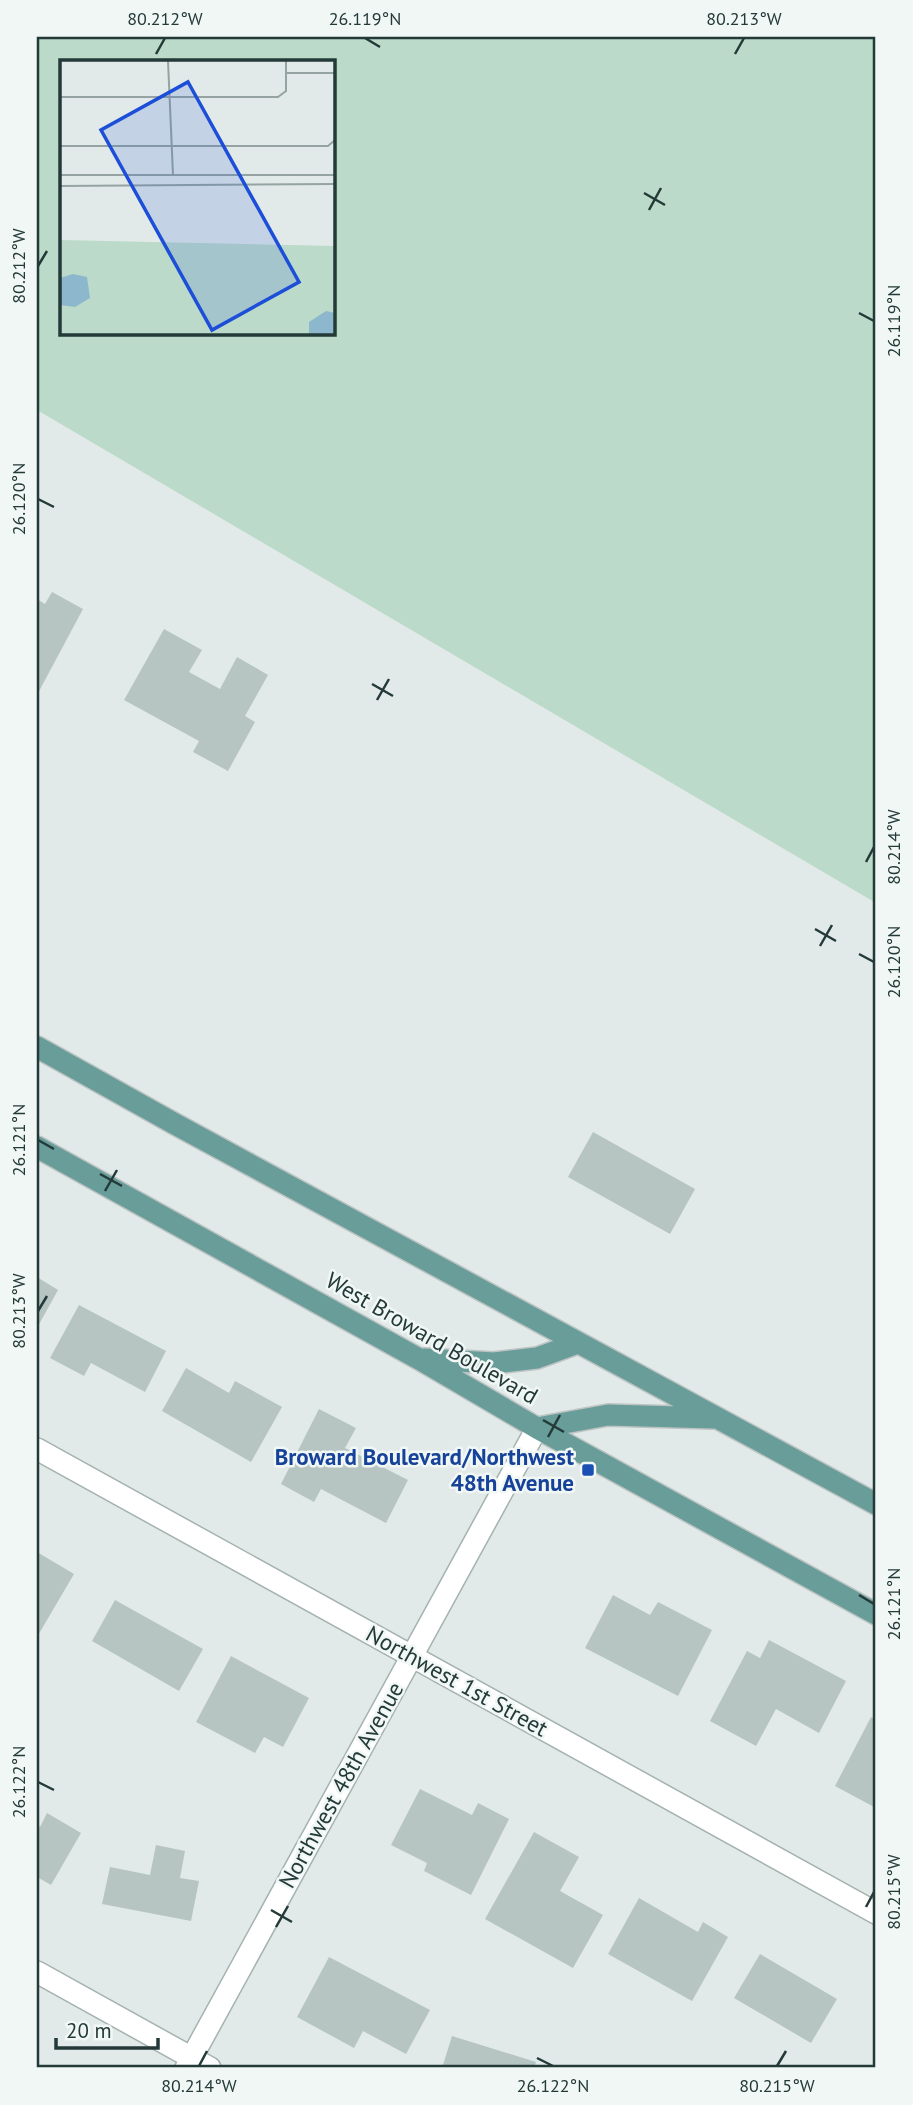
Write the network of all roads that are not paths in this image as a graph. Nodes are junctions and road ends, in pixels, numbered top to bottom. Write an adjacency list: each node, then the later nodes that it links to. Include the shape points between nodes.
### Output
1 (37, 1047): 3 (main road)
2 (37, 1147): 4 (main road, West Broward Boulevard)
3 (578, 1343): 4 (main road, via 537,1358 494,1363); 5 (main road)
4 (419, 1359): 6 (main road, West Broward Boulevard)
5 (719, 1419): 6 (main road, via 608,1415); 8 (main road)
6 (537, 1428): 9 (main road, West Broward Boulevard); 10 (street, Northwest 48th Avenue)
7 (37, 1449): 10 (street, Northwest 1st Street)
8 (876, 1504)
9 (876, 1614)
10 (412, 1656): 11 (street, Northwest 1st Street); 13 (street, Northwest 48th Avenue)
11 (876, 1913)
12 (37, 1972): 13 (street)
13 (196, 2065)

